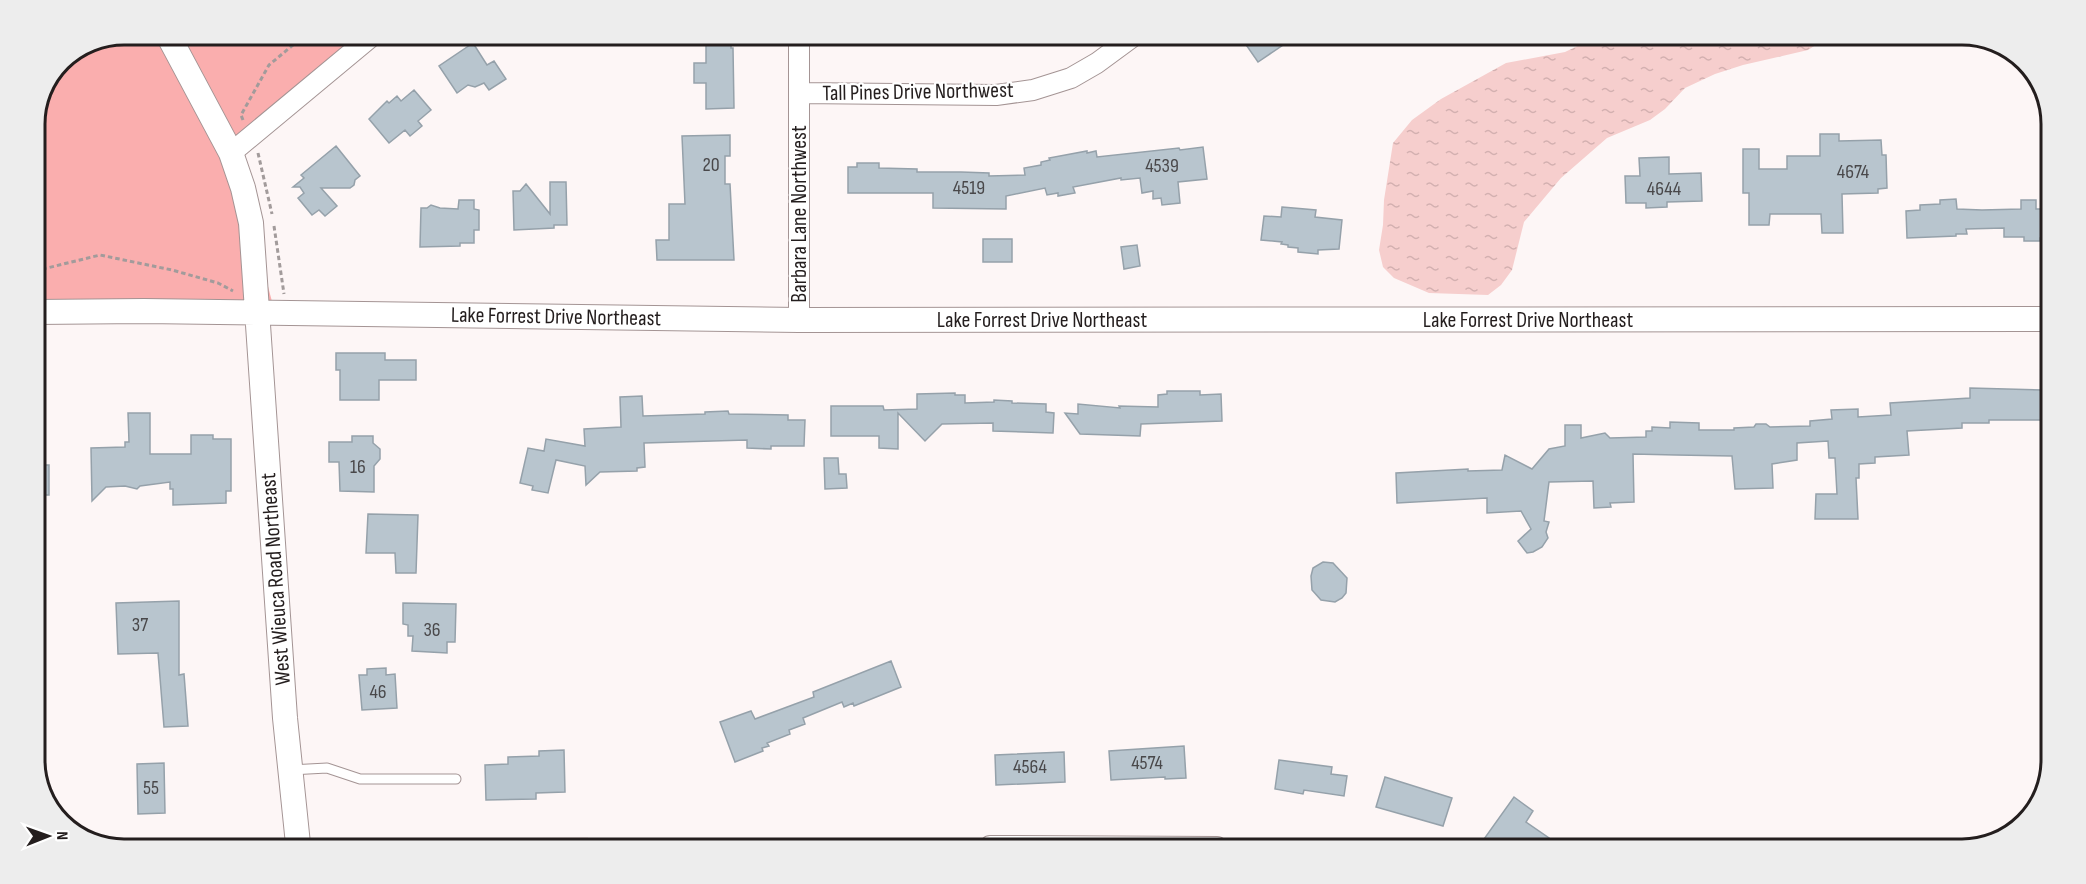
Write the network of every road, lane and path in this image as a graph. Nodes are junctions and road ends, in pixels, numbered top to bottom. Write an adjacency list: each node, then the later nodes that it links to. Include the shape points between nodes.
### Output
1 (173, 45): 8 (street, West Wieuca Road Northeast)
2 (293, 45): 7 (path, via 269,65 241,115)
3 (361, 45): 7 (street)
4 (799, 45): 6 (street, Barbara Lane Northwest)
5 (1121, 45): 6 (street, Tall Pines Drive Northwest, via 1071,78 1032,90 996,95)
6 (799, 93): 13 (street, Barbara Lane Northwest)
7 (252, 136): 8 (street); 10 (path, via 270,199 284,296)
8 (231, 153): 10 (street, West Wieuca Road Northeast, via 251,223)
9 (45, 269): 10 (path, via 100,255 218,283)
10 (258, 305): 11 (street, Lake Forrest Drive Northeast); 13 (street, Lake Forrest Drive Northeast); 14 (street, West Wieuca Road Northeast)
11 (45, 312)
12 (2041, 319): 13 (street, Lake Forrest Drive Northeast)
13 (799, 320)
14 (290, 770): 15 (lane, via 327,768 360,779); 16 (street, West Wieuca Road Northeast)
15 (456, 779)
16 (297, 839)

